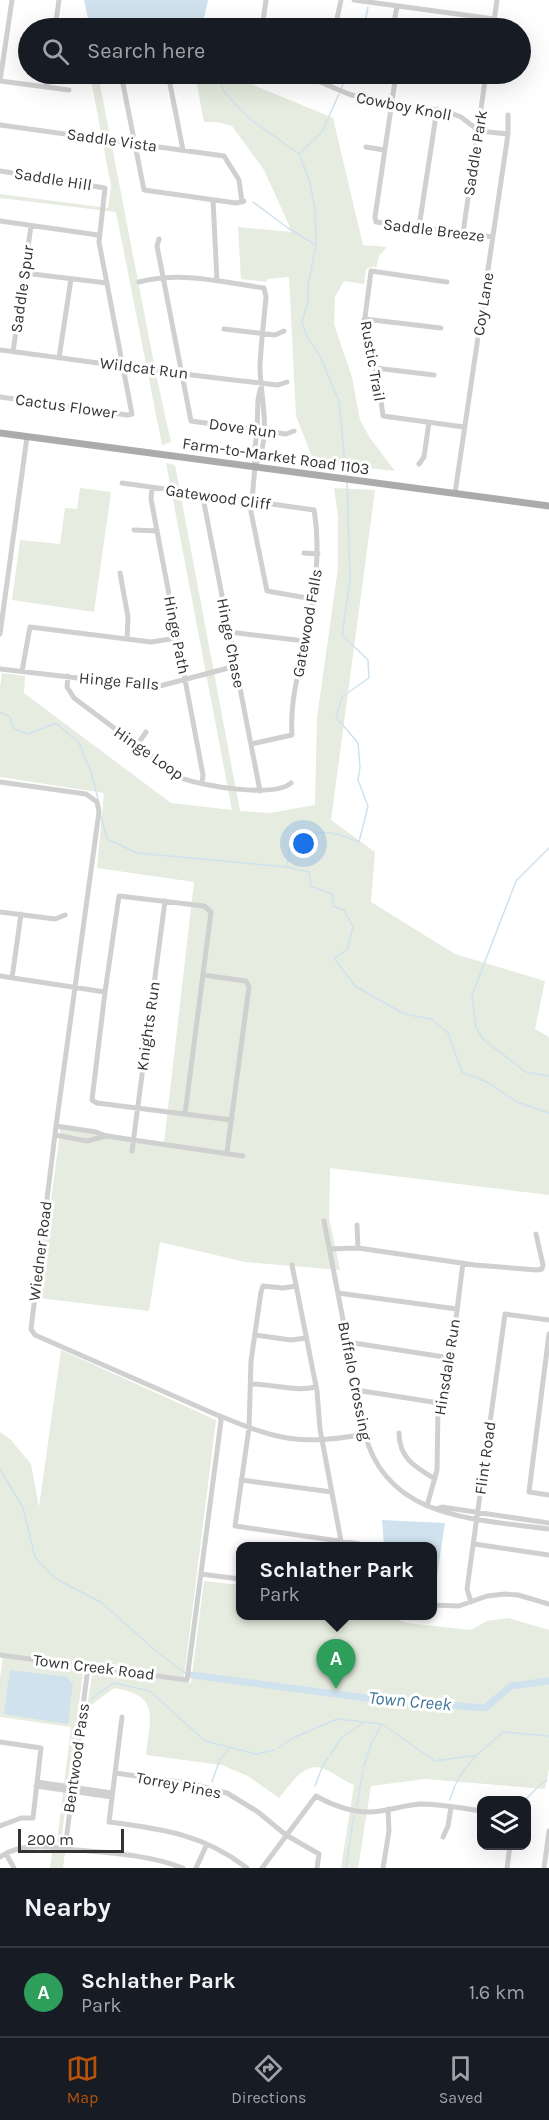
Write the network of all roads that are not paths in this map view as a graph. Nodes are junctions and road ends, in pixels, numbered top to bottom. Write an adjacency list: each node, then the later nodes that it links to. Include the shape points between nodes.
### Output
1 (12, 0): 14 (street)
2 (59, 0): 8 (street)
3 (266, 0): 9 (street)
4 (341, 0): 10 (street)
5 (354, 0): 7 (street)
6 (497, 0): 13 (street)
7 (397, 6): 11 (street); 12 (street)
8 (56, 18)
9 (263, 18)
10 (337, 18)
11 (395, 18)
12 (487, 18)
13 (494, 18)
14 (2, 59): 15 (street)
15 (0, 81): 16 (street)
16 (18, 83)
17 (23, 84): 24 (street)
18 (47, 84): 24 (street)
19 (123, 84): 32 (street)
20 (170, 84): 34 (street)
21 (328, 84): 26 (street, Cowboy Knoll, via 351,95)
22 (395, 84): 26 (street)
23 (485, 84): 30 (street, Saddle Park)
24 (46, 87): 25 (street)
25 (69, 90)
26 (392, 103): 27 (street, Cowboy Knoll); 35 (street)
27 (437, 109): 30 (street, Cowboy Knoll, via 461,117); 40 (street)
28 (508, 115): 31 (street, Coy Lane)
29 (0, 125): 32 (street, Saddle Vista)
30 (479, 131): 31 (street, Cowboy Knoll); 41 (street, Saddle Park)
31 (508, 134): 43 (street, Coy Lane)
32 (135, 143): 34 (street, Saddle Vista); 37 (street, via 144,190)
33 (366, 147): 35 (street)
34 (183, 150): 37 (street, Saddle Vista, via 224,156 239,180 243,201)
35 (384, 150): 40 (street, Saddle Breeze, via 376,222)
36 (0, 171): 42 (street, Saddle Hill, via 105,188)
37 (213, 200): 48 (street)
38 (0, 221): 39 (street)
39 (31, 226): 42 (street); 45 (street, Saddle Spur)
40 (419, 227): 41 (street, Saddle Breeze)
41 (463, 233): 43 (street, Saddle Breeze)
42 (98, 235): 51 (street)
43 (493, 237): 68 (street, Coy Lane)
44 (159, 239): 46 (street)
45 (24, 273): 47 (street); 58 (street, Saddle Spur)
46 (163, 277): 48 (street); 49 (street); 62 (street)
47 (71, 279): 51 (street); 59 (street)
48 (217, 281): 56 (street, via 264,288)
49 (139, 282)
50 (447, 282): 52 (street, Rustic Trail, via 371,271)
51 (107, 284): 60 (street)
52 (364, 319): 53 (street); 61 (street, Rustic Trail)
53 (441, 328)
54 (224, 329): 56 (street)
55 (284, 331): 56 (street)
56 (262, 335): 65 (street)
57 (0, 350): 58 (street, Wildcat Run)
58 (13, 352): 59 (street, Wildcat Run)
59 (59, 358): 60 (street, Wildcat Run)
60 (124, 366): 62 (street, Wildcat Run); 66 (street, Cactus Flower, via 132,414)
61 (375, 368): 63 (street); 67 (street, Rustic Trail, via 382,416)
62 (182, 374): 65 (street, Wildcat Run); 69 (street, Dove Run, via 191,421)
63 (434, 375)
64 (287, 382): 65 (street, Wildcat Run)
65 (261, 386): 69 (street); 70 (street)
66 (0, 397)
67 (429, 422): 68 (street); 74 (street, via 424,456)
68 (464, 427): 78 (street, Coy Lane)
69 (257, 430): 70 (street, Dove Run); 75 (street)
70 (264, 431): 71 (street, Dove Run); 75 (street, via 261,457)
71 (294, 431)
72 (0, 433): 73 (main road, Farm-to-Market Road 1103)
73 (27, 437): 75 (main road, Farm-to-Market Road 1103); 90 (street)
74 (419, 464)
75 (255, 466): 78 (main road, Farm-to-Market Road 1103); 80 (street)
76 (122, 483): 77 (street, Gatewood Cliff)
77 (152, 488): 79 (street, Gatewood Cliff); 84 (street, Hinge Path)
78 (455, 494): 81 (main road, Farm-to-Market Road 1103)
79 (205, 495): 80 (street, Gatewood Cliff); 89 (street, Hinge Chase)
80 (252, 501): 82 (street, Gatewood Cliff); 88 (street, via 267,591)
81 (549, 506)
82 (314, 510): 86 (street, Gatewood Falls)
83 (134, 530): 84 (street)
84 (157, 531): 91 (street, Hinge Path)
85 (304, 553): 86 (street)
86 (318, 554): 88 (street, Gatewood Falls)
87 (120, 573): 92 (street, via 128,617)
88 (313, 599): 93 (street, Gatewood Falls)
89 (230, 632): 93 (street); 94 (street, Hinge Chase)
90 (0, 634)
91 (177, 638): 92 (street, via 151,642); 98 (street, Hinge Path)
92 (127, 639): 96 (street, via 30,627)
93 (305, 641): 100 (street, Gatewood Falls, via 293,702 292,735)
94 (236, 666): 98 (street, Hinge Falls); 100 (street, Hinge Chase)
95 (0, 669): 96 (street, Hinge Falls)
96 (22, 671): 97 (street, Hinge Falls)
97 (68, 676): 98 (street, Hinge Falls, via 156,687); 101 (street, Hinge Loop, via 67,687 74,698)
98 (185, 680): 103 (street, Hinge Path)
99 (146, 732): 101 (street)
100 (251, 744): 105 (street, Hinge Chase)
101 (137, 745): 103 (street, Hinge Loop, via 181,778)
102 (0, 782): 113 (street, Wiedner Road, via 81,792 97,802 99,815)
103 (202, 783): 105 (street, Hinge Loop)
104 (291, 783): 105 (street, Hinge Loop, via 286,788)
105 (260, 791)
106 (165, 901): 110 (street, via 210,909); 114 (street, via 119,896); 115 (street, Knights Run)
107 (0, 912): 108 (street)
108 (21, 914): 109 (street, via 55,919); 112 (street)
109 (65, 915)
110 (203, 975): 116 (street); 117 (street, via 246,981 249,987)
111 (0, 976): 112 (street)
112 (12, 978): 113 (street)
113 (75, 987): 114 (street); 118 (street, Wiedner Road)
114 (105, 992): 115 (street, via 91,1097 97,1103)
115 (138, 1108): 116 (street); 121 (street, Knights Run)
116 (184, 1114): 117 (street)
117 (232, 1120): 123 (street)
118 (56, 1126): 119 (street, Wiedner Road); 120 (street)
119 (55, 1136): 120 (street, via 87,1141); 146 (street, Wiedner Road, via 31,1320 33,1333)
120 (106, 1136): 121 (street)
121 (133, 1141): 122 (street, Knights Run); 123 (street)
122 (132, 1151)
123 (227, 1152): 124 (street)
124 (243, 1156)
125 (324, 1221): 129 (street, Buffalo Crossing)
126 (357, 1225): 128 (street)
127 (536, 1234): 130 (street, via 542,1269)
128 (358, 1248): 129 (street); 130 (street)
129 (329, 1249): 133 (street, Buffalo Crossing)
130 (463, 1263): 134 (street, Hinsdale Run)
131 (292, 1265): 132 (street)
132 (296, 1286): 137 (street, via 263,1286); 138 (street)
133 (338, 1293): 134 (street); 139 (street, Buffalo Crossing)
134 (457, 1309): 141 (street, Hinsdale Run)
135 (549, 1320): 156 (street, Flint Road, via 505,1314)
136 (549, 1334): 140 (street)
137 (255, 1335): 138 (street); 142 (street)
138 (306, 1338): 143 (street)
139 (347, 1342): 141 (street); 144 (street, Buffalo Crossing)
140 (548, 1347): 154 (street, via 529,1492)
141 (452, 1358): 145 (street, Hinsdale Run)
142 (250, 1384): 143 (street); 147 (street)
143 (316, 1387): 150 (street)
144 (356, 1390): 145 (street); 149 (street, Buffalo Crossing)
145 (439, 1403): 151 (street, Hinsdale Run)
146 (220, 1416): 147 (street); 163 (street)
147 (249, 1428): 150 (street, via 300,1441); 152 (street)
148 (399, 1433): 151 (street, via 399,1446 406,1457)
149 (365, 1434): 150 (street); 155 (street, Buffalo Crossing, via 375,1463 385,1477)
150 (322, 1441): 153 (street)
151 (435, 1479): 155 (street, Hinsdale Run)
152 (241, 1480): 153 (street); 159 (street, via 235,1526)
153 (332, 1492): 159 (street)
154 (549, 1495)
155 (427, 1506): 156 (street, Buffalo Crossing, via 441,1513)
156 (477, 1516): 157 (street, Buffalo Crossing); 158 (street, Buffalo Crossing); 161 (street, Flint Road)
157 (549, 1523)
158 (549, 1529)
159 (341, 1541): 160 (street)
160 (347, 1542)
161 (474, 1544): 162 (street); 165 (street, Flint Road, via 467,1589)
162 (549, 1555)
163 (201, 1574): 164 (street); 169 (street, Town Creek Road, via 187,1680)
164 (236, 1578)
165 (471, 1602): 166 (street, via 505,1594); 167 (street, via 453,1607)
166 (549, 1604)
167 (437, 1605)
168 (0, 1655): 169 (street, Town Creek Road)
169 (88, 1667): 174 (street, Bentwood Pass)
170 (122, 1717): 172 (street)
171 (0, 1742): 173 (street, via 41,1748)
172 (115, 1773): 175 (street); 181 (street, Torrey Pines, via 227,1793)
173 (36, 1784): 174 (street); 179 (street, via 33,1818)
174 (72, 1788): 175 (street); 184 (street, Bentwood Pass)
175 (112, 1795): 183 (street, via 109,1822 181,1833)
176 (452, 1807): 177 (street, via 417,1804); 178 (street); 182 (street)
177 (388, 1809): 181 (street, via 349,1810 316,1796); 194 (street)
178 (477, 1810)
179 (0, 1826)
180 (549, 1831): 196 (street)
181 (286, 1836): 192 (street); 193 (street, Torrey Pines, via 319,1854)
182 (443, 1837)
183 (207, 1844): 190 (street); 191 (street)
184 (64, 1849): 186 (street, via 36,1846); 189 (street, via 136,1855)
185 (509, 1850): 195 (street)
186 (6, 1854): 187 (street); 188 (street)
187 (0, 1857)
188 (14, 1868)
189 (183, 1868)
190 (196, 1868)
191 (247, 1868)
192 (262, 1868)
193 (317, 1868)
194 (383, 1868)
195 (507, 1868)
196 (544, 1868)

